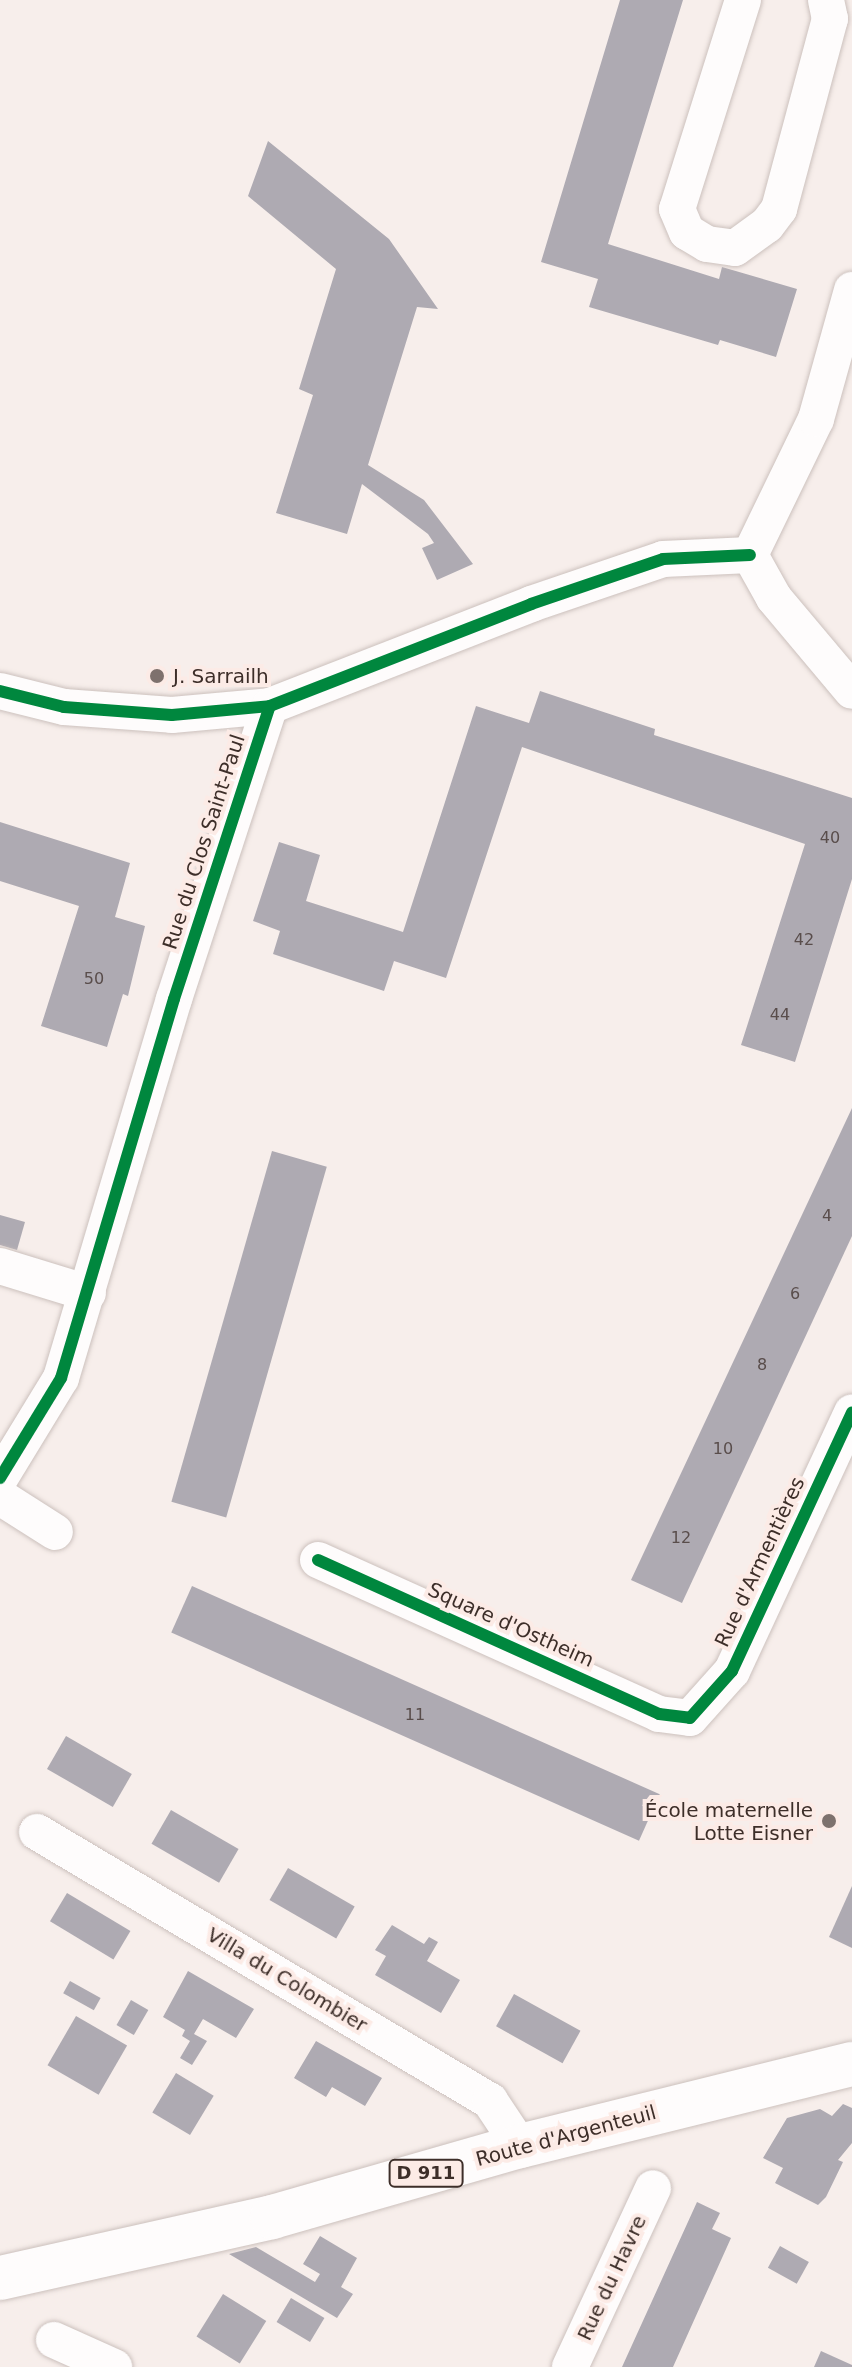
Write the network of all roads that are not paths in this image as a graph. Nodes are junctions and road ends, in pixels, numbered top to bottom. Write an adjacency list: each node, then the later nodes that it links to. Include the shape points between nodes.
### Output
1 (743, 0): 2 (street, via 677,209 687,232 707,244 735,248 767,225 779,209 830,19)
2 (826, 0)
3 (852, 290): 4 (street, via 816,419)
4 (750, 555): 6 (street, via 774,598); 7 (street, via 663,559 483,621)
5 (0, 691): 7 (street, via 64,707 172,715)
6 (852, 691)
7 (270, 706): 9 (street, Rue du Clos Saint-Paul, via 178,984)
8 (0, 1266): 9 (street)
9 (88, 1293): 11 (street, Rue du Clos Saint-Paul, via 61,1378)
10 (852, 1412): 15 (street, Rue d'Armentières, via 732,1671)
11 (0, 1478)
12 (0, 1497): 13 (street)
13 (55, 1532)
14 (318, 1560): 15 (street, Square d'Ostheim, via 659,1714)
15 (690, 1718)
16 (37, 1832): 18 (street, Villa du Colombier, via 490,2101)
17 (852, 2064): 18 (main road, Route d'Argenteuil / D 911)
18 (520, 2146): 20 (main road, Route d'Argenteuil / D 911, via 272,2217)
19 (653, 2188): 23 (street, Rue du Havre)
20 (0, 2278)
21 (54, 2340): 22 (street)
22 (114, 2367)
23 (570, 2367)

